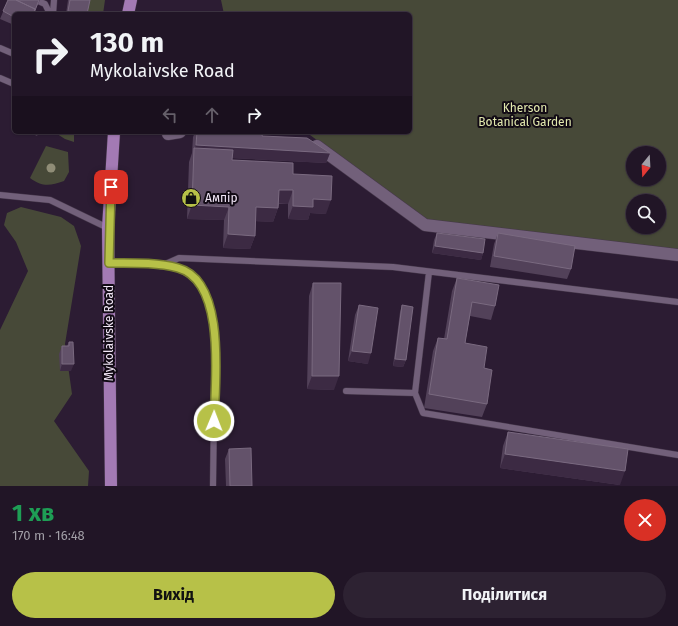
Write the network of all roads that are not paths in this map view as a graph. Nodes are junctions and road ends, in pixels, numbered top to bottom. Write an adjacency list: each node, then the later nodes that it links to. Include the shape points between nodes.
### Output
1 (36, 0): 4 (lane, via 45,4)
2 (54, 0): 5 (lane)
3 (130, 0): 6 (main road)
4 (49, 12)
5 (53, 12)
6 (128, 12)
7 (0, 48): 8 (lane)
8 (12, 53)
9 (0, 78): 10 (lane)
10 (12, 83)
11 (114, 134): 14 (main road, Mykolaivske Road)
12 (308, 144): 15 (street, via 316,145 425,225)
13 (0, 195): 14 (lane, via 50,200)
14 (108, 228): 16 (main road, Mykolaivske Road)
15 (678, 254)
16 (109, 263): 17 (lane); 23 (main road, Mykolaivske Road)
17 (161, 266): 18 (lane, via 179,258 393,267); 24 (lane, via 180,268 193,276 205,293 212,313 216,336)
18 (429, 272): 19 (lane); 21 (lane)
19 (678, 302)
20 (346, 391): 21 (lane)
21 (415, 393): 22 (lane, via 423,413)
22 (678, 455)
23 (111, 486)
24 (213, 486)

